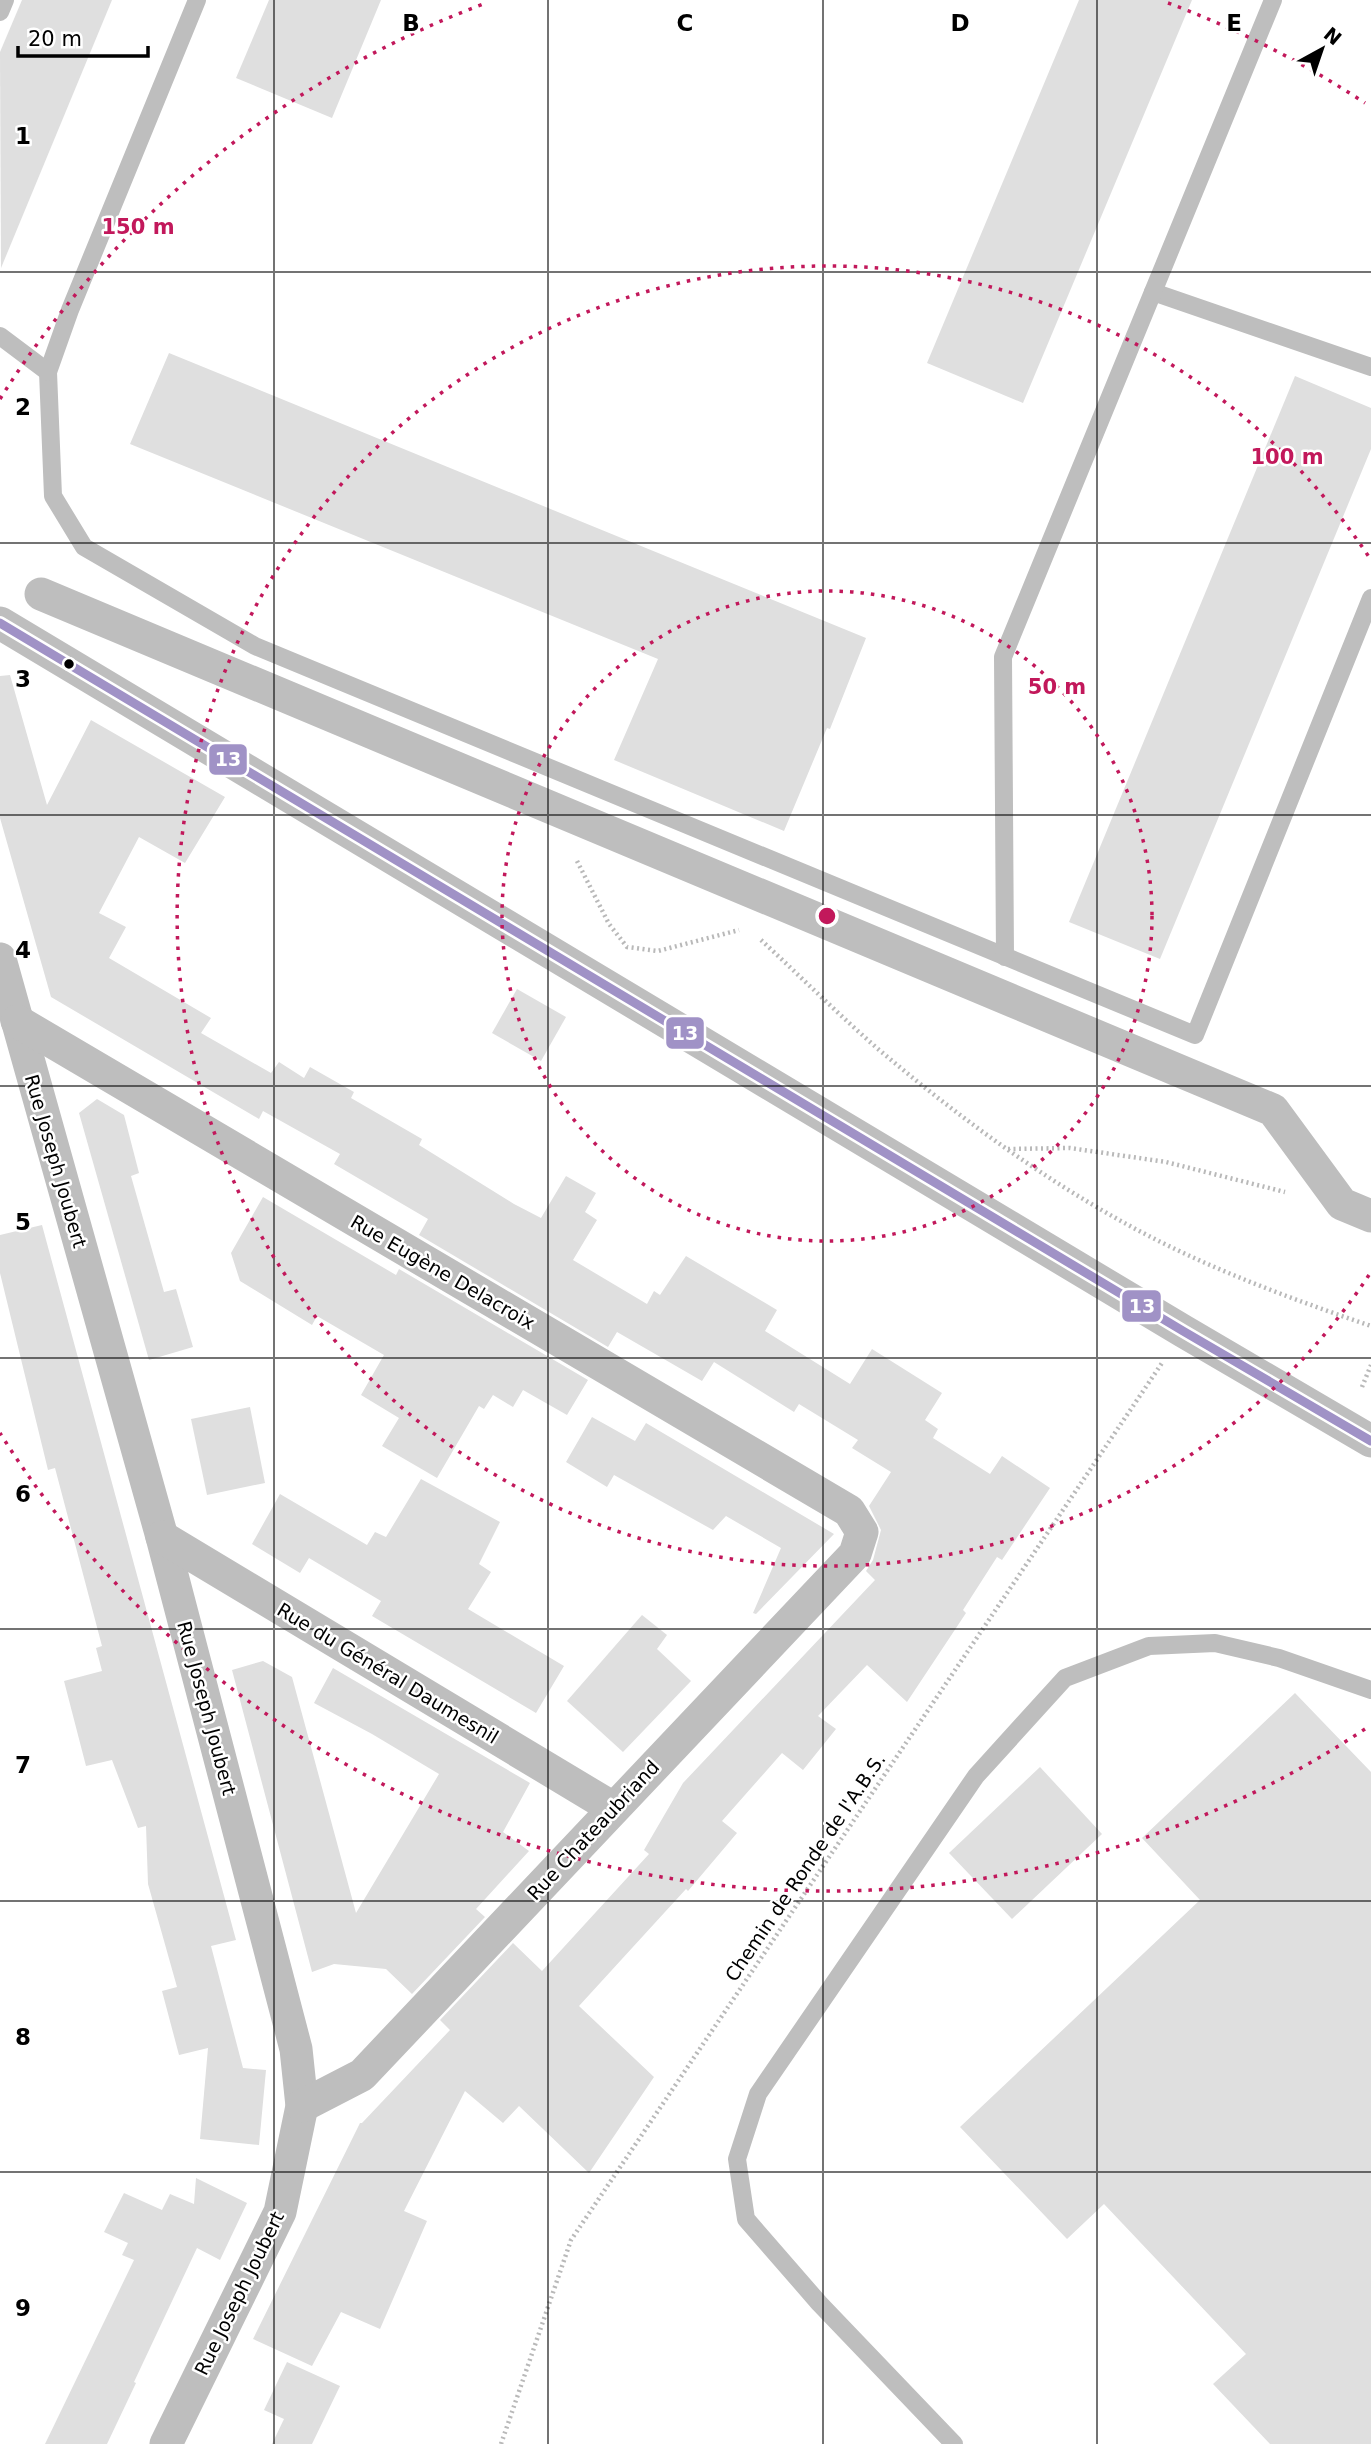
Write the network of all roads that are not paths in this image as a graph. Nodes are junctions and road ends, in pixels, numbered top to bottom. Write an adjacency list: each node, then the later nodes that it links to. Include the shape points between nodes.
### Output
1 (5, 0): 4 (lane)
2 (197, 0): 8 (lane)
3 (1273, 0): 5 (lane)
4 (0, 12)
5 (1153, 292): 7 (lane); 12 (lane, via 1003,657)
6 (0, 336): 8 (lane)
7 (1371, 367)
8 (48, 372): 12 (lane, via 53,496 84,547 255,646)
9 (41, 594): 15 (street, via 1273,1110)
10 (1371, 598): 12 (lane, via 1195,1035)
11 (0, 623): 16 (street)
12 (1005, 957)
13 (0, 959): 14 (street, Rue Joseph Joubert)
14 (17, 1021): 17 (street, Rue Eugène Delacroix, via 849,1511); 18 (street, Rue Joseph Joubert)
15 (1357, 1210)
16 (1371, 1441)
17 (862, 1531): 20 (street, Rue Chateaubriand, via 855,1554)
18 (162, 1537): 20 (street, Rue du Général Daumesnil); 21 (street, Rue Joseph Joubert, via 296,2049)
19 (1371, 1690): 23 (lane, via 1279,1658 1215,1643 1149,1646 1065,1678 975,1776 758,2094 737,2159 746,2219)
20 (613, 1808): 21 (street, Rue Chateaubriand, via 362,2074)
21 (302, 2106): 22 (street, Rue Joseph Joubert, via 280,2212)
22 (166, 2444)
23 (954, 2444)

